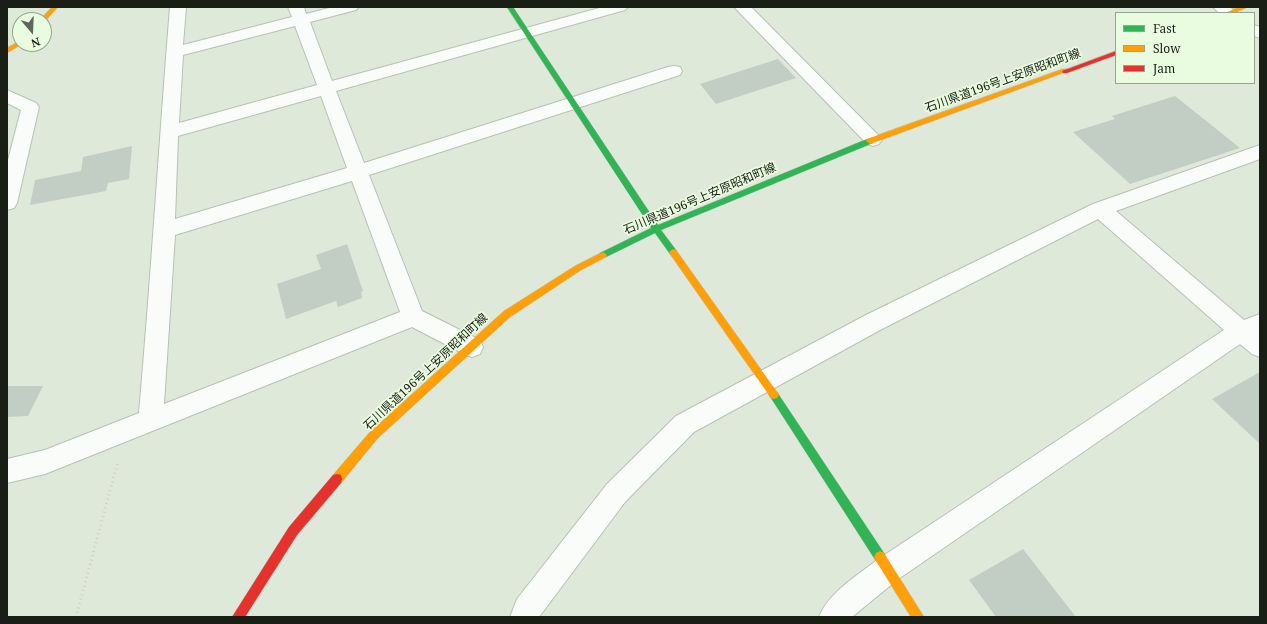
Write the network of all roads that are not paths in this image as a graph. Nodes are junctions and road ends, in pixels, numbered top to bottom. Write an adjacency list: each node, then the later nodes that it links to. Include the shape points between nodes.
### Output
1 (178, 7): 10 (street)
2 (351, 7): 8 (street)
3 (510, 7): 9 (main road)
4 (620, 7): 9 (street)
5 (742, 7): 17 (street)
6 (1245, 7): 7 (main road)
7 (1231, 12)
8 (298, 13): 10 (street); 13 (street)
9 (527, 34): 13 (street); 15 (main road)
10 (175, 52): 16 (street)
11 (1115, 53): 17 (main road, 石川県道196号上安原昭和町線)
12 (674, 71): 15 (street)
13 (326, 88): 16 (street); 19 (street)
14 (7, 96): 20 (street, via 30,107)
15 (573, 104): 19 (street); 22 (main road)
16 (169, 132): 23 (street)
17 (873, 140): 22 (main road, 石川県道196号上安原昭和町線)
18 (1260, 152): 21 (street)
19 (358, 172): 23 (street); 24 (street)
20 (7, 203)
21 (1100, 209): 25 (street); 28 (street, via 874,322)
22 (656, 229): 26 (main road, 石川県道196号上安原昭和町線, via 578,268 507,314); 28 (main road)
23 (165, 230): 29 (street)
24 (413, 317): 26 (street); 29 (street)
25 (1251, 327): 27 (street); 31 (street)
26 (472, 347): 32 (main road, 石川県道196号上安原昭和町線, via 373,436 293,531)
27 (1260, 347)
28 (765, 380): 31 (main road); 33 (street, via 685,424 616,493)
29 (151, 421): 30 (street, via 45,462)
30 (7, 471)
31 (887, 570): 34 (street, via 847,602); 35 (main road)
32 (238, 617)
33 (524, 617)
34 (833, 617)
35 (918, 617)

